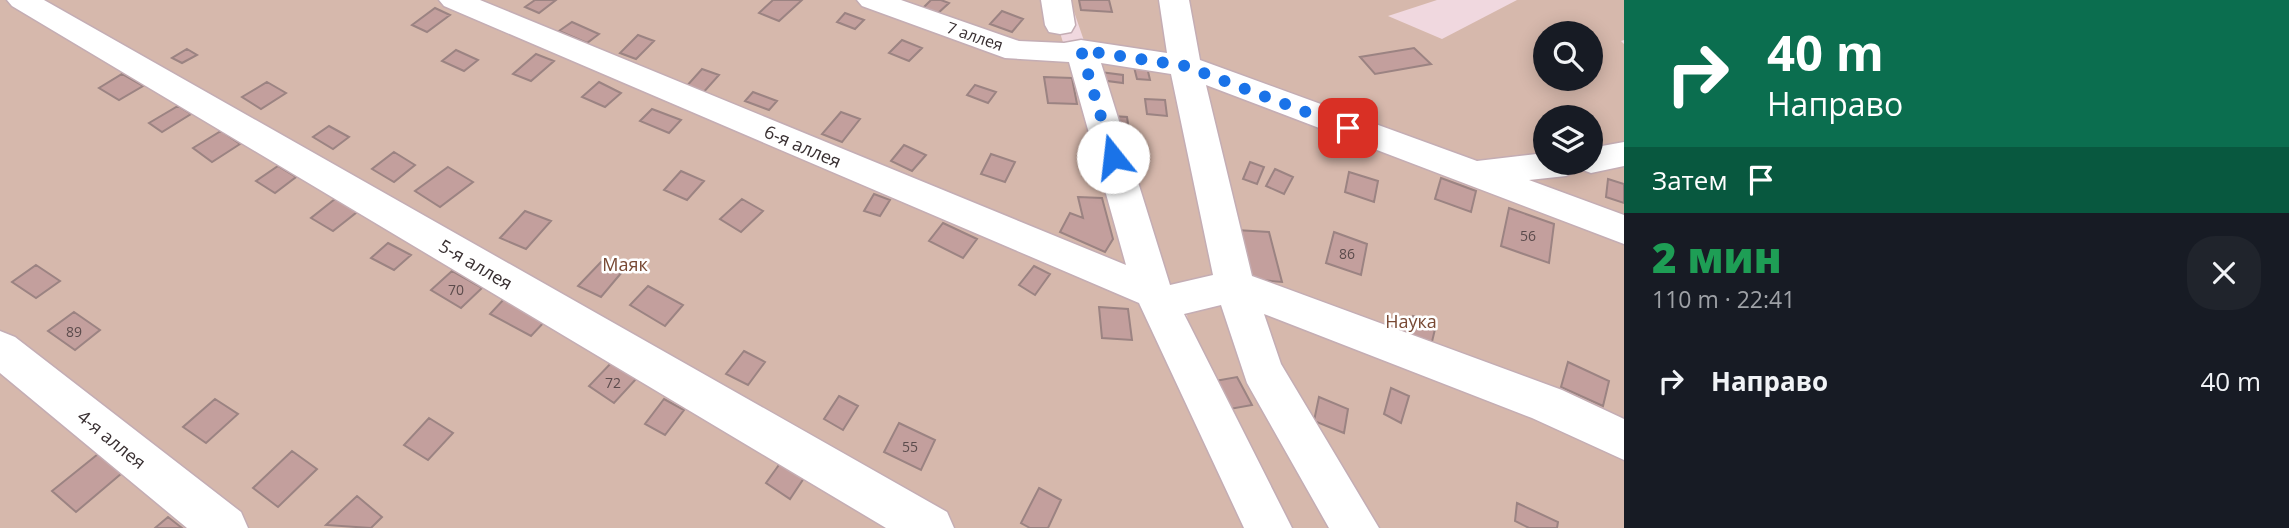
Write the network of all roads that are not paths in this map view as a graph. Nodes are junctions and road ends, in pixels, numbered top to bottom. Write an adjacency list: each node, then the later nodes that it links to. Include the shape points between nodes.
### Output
1 (22, 0): 17 (street, 5-я аллея)
2 (454, 0): 13 (street, 6-я аллея)
3 (872, 0): 5 (street, 7 аллея, via 1016,51 1064,53)
4 (1174, 0): 6 (street)
5 (1066, 25): 6 (street, 7 аллея); 13 (street)
6 (1185, 66): 10 (street, 7 аллея); 12 (street)
7 (1624, 154): 8 (street)
8 (1603, 158)
9 (1533, 167): 10 (street)
10 (1471, 175): 11 (street, 7 аллея)
11 (1624, 230)
12 (1235, 286): 13 (street); 15 (street, via 1548,404); 19 (street, via 1262,370)
13 (1158, 299): 18 (street)
14 (0, 349): 16 (street, 4-я аллея)
15 (1624, 440)
16 (224, 528)
17 (930, 528)
18 (1268, 528)
19 (1354, 528)

